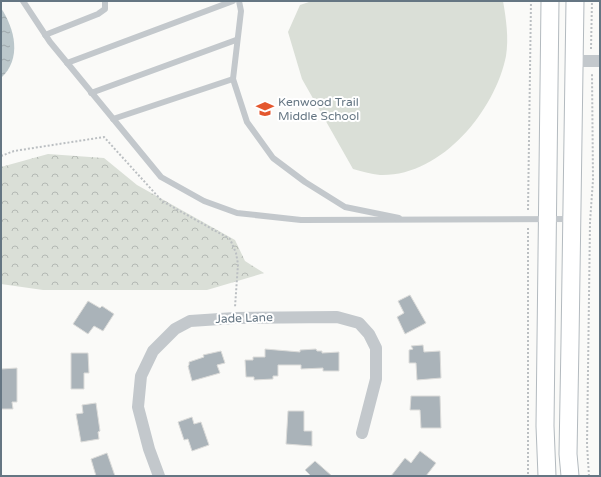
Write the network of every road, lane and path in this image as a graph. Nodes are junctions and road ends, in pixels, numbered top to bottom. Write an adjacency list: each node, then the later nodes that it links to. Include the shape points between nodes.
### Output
1 (23, 1): 9 (lane)
2 (105, 1): 9 (lane, via 105,9 98,14)
3 (233, 1): 13 (lane)
4 (239, 1): 10 (lane, via 241,11)
5 (531, 1): 18 (path)
6 (550, 1): 19 (main road)
7 (575, 1): 11 (main road)
8 (592, 1): 12 (path)
9 (45, 34): 13 (lane)
10 (236, 40): 14 (lane); 15 (lane)
11 (574, 61): 12 (street); 20 (main road)
12 (596, 61): 28 (path, via 594,180 590,222 587,444)
13 (67, 63): 15 (lane)
14 (233, 78): 16 (lane); 21 (lane, via 247,122 273,158 305,182 346,207)
15 (91, 93): 16 (lane)
16 (113, 119): 21 (lane, via 161,177 204,201 237,213 301,220)
17 (1, 156): 22 (path, via 104,137 162,201 230,239 238,264)
18 (528, 219): 19 (lane); 21 (lane); 25 (path)
19 (547, 219): 20 (lane); 26 (main road)
20 (572, 219): 27 (main road, via 568,446)
21 (412, 220)
22 (235, 318): 23 (street, Jade Lane, via 337,317 358,323 369,334 376,348 376,379); 24 (street, Jade Lane, via 190,321 175,329 153,351 140,376 138,407)
23 (362, 433)
24 (159, 476)
25 (528, 476)
26 (547, 476)
27 (570, 476)
28 (589, 476)

